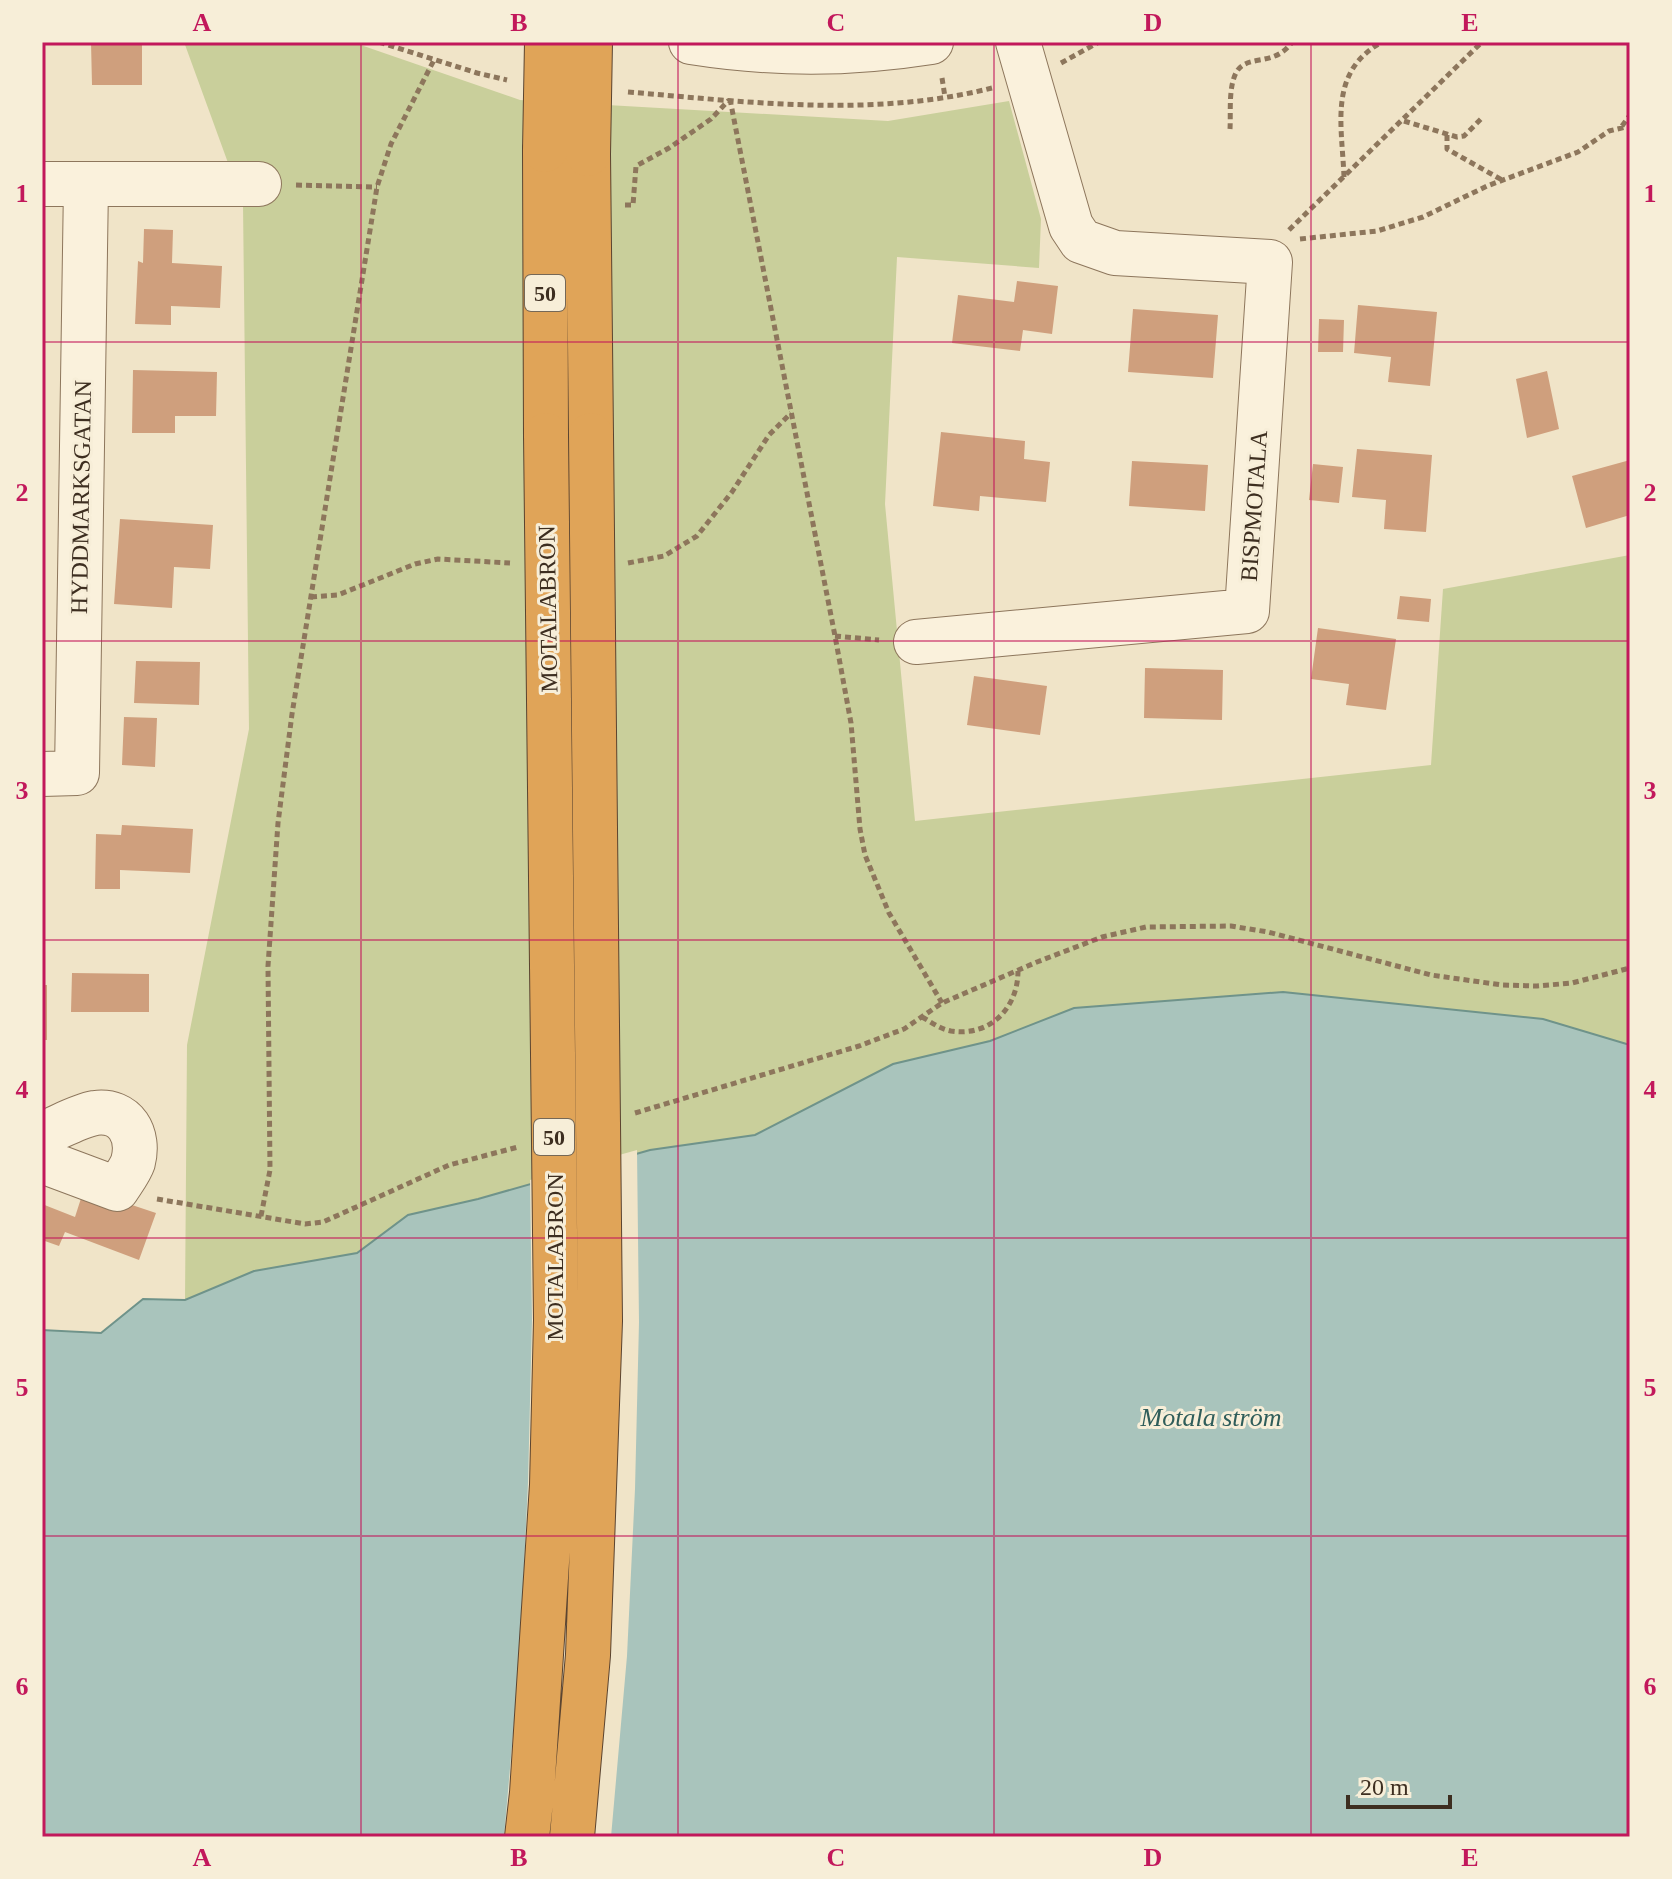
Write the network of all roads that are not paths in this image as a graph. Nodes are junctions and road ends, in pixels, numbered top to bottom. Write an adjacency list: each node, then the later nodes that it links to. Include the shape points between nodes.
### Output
1 (547, 42): 13 (highway, MOTALABRON / 50, bridge, via 556,1335 551,1500)
2 (590, 42): 14 (highway, MOTALABRON / 50, bridge, via 600,1321 588,1655)
3 (691, 42): 4 (street, via 812,54)
4 (931, 42)
5 (1023, 60): 9 (street, BISPMOTALA, via 1071,226 1081,241 1115,253 1274,251 1247,611)
6 (42, 184): 8 (street)
7 (259, 184): 8 (street)
8 (86, 185): 10 (street, HYDDMARKSGATAN, via 77,773)
9 (916, 642)
10 (42, 774)
11 (42, 1134): 12 (street, via 94,1113 111,1113 127,1121 136,1139 133,1164 117,1189)
12 (42, 1161)
13 (527, 1837)
14 (572, 1837)

